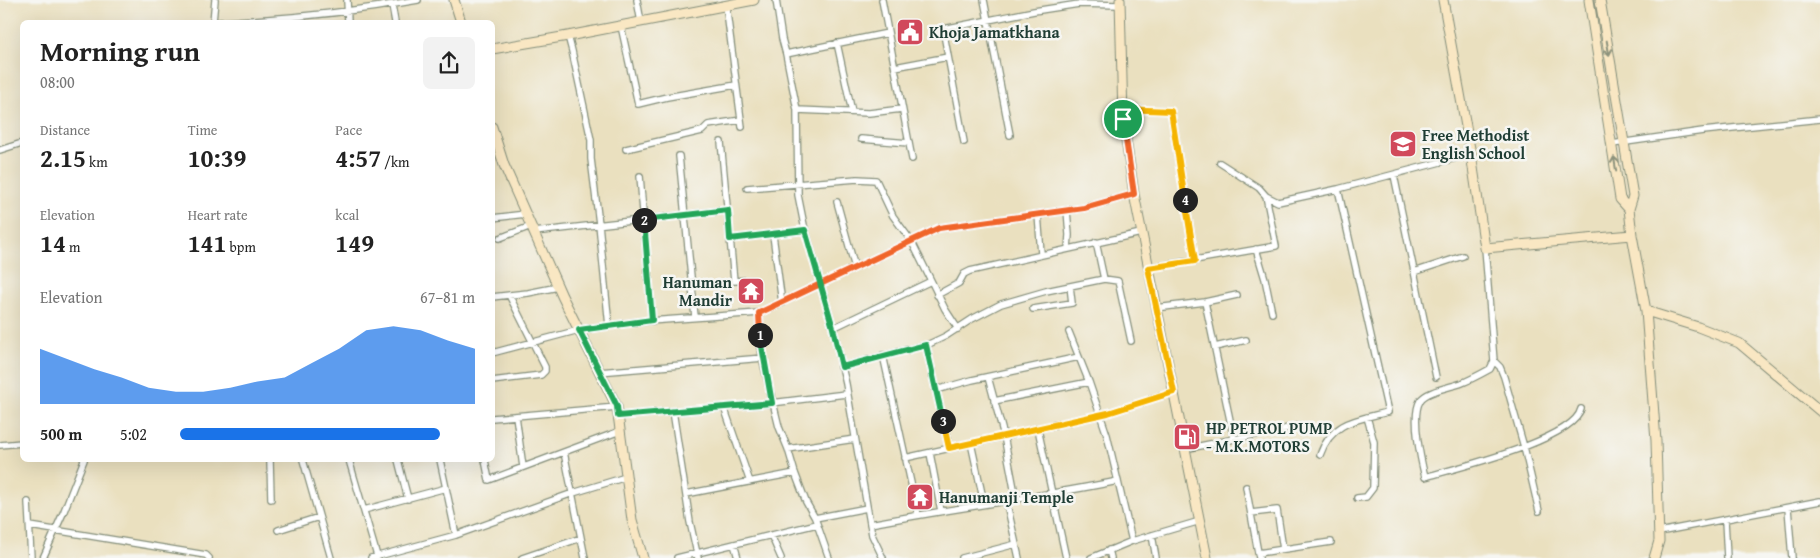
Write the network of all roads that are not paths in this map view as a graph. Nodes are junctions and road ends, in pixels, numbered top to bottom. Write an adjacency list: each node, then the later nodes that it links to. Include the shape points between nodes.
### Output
1 (215, 0): 18 (street)
2 (347, 0): 16 (street)
3 (418, 0): 14 (street)
4 (454, 0): 22 (street)
5 (637, 0): 23 (street)
6 (754, 0): 15 (street)
7 (776, 0): 29 (street)
8 (882, 0): 25 (street)
9 (984, 0): 17 (street)
10 (1443, 0): 49 (street)
11 (1589, 0): 46 (street)
12 (1600, 0): 43 (street, one-way to 43)
13 (1119, 2): 17 (street, via 1079,4); 34 (street)
14 (392, 5): 16 (street); 21 (street)
15 (726, 6): 23 (street); 32 (street)
16 (347, 11): 19 (street); 20 (street)
17 (988, 19): 30 (street, via 943,29); 38 (street)
18 (213, 20)
19 (254, 20)
20 (348, 20)
21 (395, 20)
22 (460, 20)
23 (641, 22): 24 (street)
24 (621, 26): 26 (street); 32 (street, via 638,104)
25 (888, 33): 27 (street); 31 (street)
26 (568, 36): 28 (street); 69 (street, via 591,140)
27 (837, 43): 29 (street); 36 (street)
28 (495, 48)
29 (786, 54): 35 (street)
30 (948, 57): 31 (street); 42 (street)
31 (895, 67): 33 (street)
32 (736, 86): 47 (street, via 741,123 708,125 702,131)
33 (902, 109): 36 (street); 44 (street)
34 (1123, 109): 58 (street); 84 (street, via 1171,111)
35 (797, 110): 36 (street); 55 (street)
36 (852, 112)
37 (1820, 119): 43 (street)
38 (1010, 135)
39 (495, 139): 64 (street)
40 (861, 140): 44 (street)
41 (722, 142): 61 (street)
42 (964, 142)
43 (1624, 142): 46 (street); 63 (street, via 1633,196)
44 (909, 143): 51 (street)
45 (20, 144): 48 (street)
46 (1612, 144): 63 (street, one-way to 46, via 1620,199)
47 (626, 149)
48 (0, 150)
49 (1471, 154): 53 (street); 79 (street)
50 (680, 156): 66 (street)
51 (912, 158)
52 (1220, 164): 59 (street, via 1259,188)
53 (1394, 175): 57 (street); 87 (street)
54 (640, 176): 68 (street)
55 (797, 184): 56 (street); 71 (street); 77 (street, via 857,178 876,180 893,216)
56 (747, 188)
57 (1338, 189): 59 (street, via 1278,202); 140 (street, via 1388,412)
58 (1134, 194): 62 (street); 72 (street)
59 (1266, 196): 81 (street, via 1276,246)
60 (837, 202): 85 (street)
61 (728, 210): 66 (street); 76 (street)
62 (1067, 210): 65 (street); 80 (street)
63 (1629, 210): 74 (street)
64 (526, 214): 67 (street); 70 (street)
65 (1038, 214): 77 (street, via 939,228); 82 (street)
66 (685, 215): 68 (street); 105 (street)
67 (495, 218)
68 (643, 220): 69 (street); 106 (street)
69 (599, 224): 70 (street); 107 (street)
70 (532, 229): 75 (street); 93 (street)
71 (805, 230): 73 (street); 91 (street)
72 (1141, 233): 78 (street); 86 (street)
73 (773, 235): 76 (street); 99 (street)
74 (1632, 235): 79 (street); 102 (street)
75 (500, 238)
76 (730, 239): 89 (street, via 734,281)
77 (912, 242): 85 (street); 90 (street)
78 (1096, 242): 80 (street); 88 (street)
79 (1485, 248): 121 (street)
80 (1068, 249): 82 (street)
81 (1256, 249): 84 (street); 104 (street)
82 (1041, 254): 95 (street, via 970,271 959,283)
83 (1462, 256): 87 (street)
84 (1195, 261): 86 (street)
85 (855, 268): 91 (street)
86 (1148, 268): 100 (street)
87 (1414, 272): 125 (street)
88 (1104, 279): 92 (street); 113 (street, via 1118,281)
89 (751, 280)
90 (931, 281): 95 (street); 108 (street)
91 (820, 284): 99 (street); 108 (street)
92 (1070, 286): 101 (street, via 1072,303); 109 (street, via 1001,304)
93 (558, 287): 94 (street); 110 (street)
94 (509, 295): 97 (street); 114 (street)
95 (938, 295): 109 (street)
96 (1237, 295): 98 (street)
97 (495, 297)
98 (1205, 302): 100 (street); 116 (street)
99 (782, 303): 103 (street)
100 (1156, 308): 129 (street)
101 (1033, 309)
102 (1646, 311): 137 (street, via 1739,343); 199 (street)
103 (759, 313): 105 (street); 119 (street)
104 (1272, 314)
105 (695, 316): 106 (street)
106 (652, 320): 107 (street)
107 (609, 326): 110 (street)
108 (833, 328): 122 (street)
109 (958, 329): 115 (street)
110 (579, 330): 114 (street); 123 (street)
111 (1070, 332): 120 (street)
112 (1246, 340): 116 (street)
113 (1131, 341)
114 (531, 342): 117 (street); 126 (street, via 546,367 544,373)
115 (926, 345): 118 (street); 128 (street)
116 (1215, 347): 147 (street)
117 (495, 352)
118 (883, 355): 122 (street); 158 (street)
119 (763, 358): 123 (street); 132 (street)
120 (1079, 358): 124 (street); 127 (street)
121 (1494, 362): 151 (street, via 1504,377); 151 (street, via 1490,369 1420,400 1417,410 1418,449 1425,478)
122 (842, 367): 130 (street)
123 (600, 372): 135 (street)
124 (988, 377): 128 (street); 131 (street)
125 (1436, 377)
126 (495, 381)
127 (1089, 382): 131 (street); 138 (street)
128 (936, 390): 152 (street)
129 (1174, 392): 138 (street); 154 (street)
130 (846, 394): 132 (street); 146 (street)
131 (994, 401): 145 (street)
132 (772, 403): 133 (street); 153 (street)
133 (724, 407): 136 (street); 170 (street)
134 (1582, 409): 151 (street, via 1576,420 1564,429)
135 (617, 411): 136 (street); 139 (street); 144 (street)
136 (673, 411): 174 (street)
137 (1820, 411)
138 (1100, 415): 143 (street); 169 (street)
139 (516, 416): 141 (street); 166 (street)
140 (1367, 417): 157 (street, via 1336,429); 176 (street, via 1374,442 1373,488 1366,497)
141 (495, 418)
142 (1299, 426): 147 (street)
143 (1038, 429): 145 (street); 175 (street)
144 (620, 430): 155 (street); 168 (street)
145 (1004, 436): 149 (street); 179 (street)
146 (856, 439): 153 (street); 184 (street)
147 (1234, 439): 154 (street)
148 (20, 443): 150 (street)
149 (971, 443): 152 (street); 183 (street)
150 (0, 445)
151 (1524, 447): 188 (street)
152 (949, 448): 156 (street)
153 (788, 449): 167 (street)
154 (1185, 449): 194 (street)
155 (564, 452): 166 (street); 173 (street)
156 (930, 453): 158 (street); 187 (street)
157 (1320, 455)
158 (905, 458): 190 (street)
159 (83, 462): 197 (street)
160 (270, 462): 177 (street)
161 (304, 462): 191 (street)
162 (350, 462): 186 (street)
163 (399, 462): 178 (street)
164 (440, 462): 172 (street)
165 (486, 462): 166 (street, via 490,480)
166 (523, 467)
167 (795, 473): 170 (street); 193 (street)
168 (626, 477): 173 (street); 219 (street)
169 (1118, 481): 175 (street); 204 (street)
170 (750, 482): 174 (street)
171 (1246, 487): 189 (street)
172 (446, 488): 178 (street); 200 (street)
173 (573, 493): 200 (street); 203 (street)
174 (686, 494): 210 (street)
175 (1051, 494): 179 (street); 227 (street)
176 (1357, 498)
177 (271, 499)
178 (408, 499): 186 (street)
179 (1016, 499): 180 (street)
180 (1006, 500): 183 (street); 207 (street)
181 (1820, 501): 185 (street)
182 (28, 502): 196 (street)
183 (984, 504): 187 (street)
184 (867, 508): 193 (street); 195 (street)
185 (1788, 508): 192 (street); 234 (street)
186 (364, 510): 212 (street)
187 (941, 511): 190 (street)
188 (1539, 511)
189 (1251, 513): 208 (street, via 1277,510); 211 (street)
190 (918, 515): 195 (street)
191 (319, 517): 198 (street); 216 (street)
192 (1725, 520): 199 (street); 233 (street)
193 (816, 521): 201 (street); 223 (street)
194 (1200, 521): 202 (street); 231 (street)
195 (870, 524): 224 (street)
196 (30, 526): 197 (street); 213 (street)
197 (56, 529): 214 (street); 215 (street, via 206,554)
198 (278, 530)
199 (1659, 532): 232 (street)
200 (456, 535): 212 (street)
201 (772, 535): 206 (street); 222 (street)
202 (1152, 535): 204 (street); 230 (street)
203 (582, 538): 217 (street); 218 (street)
204 (1132, 541): 209 (street)
205 (1331, 542): 208 (street)
206 (734, 544): 210 (street); 221 (street)
207 (1016, 544): 225 (street); 226 (street)
208 (1283, 549): 211 (street)
209 (1109, 550): 228 (street); 229 (street)
210 (697, 556): 220 (street)
211 (1259, 556)
212 (374, 557)
213 (31, 558)
214 (43, 558)
215 (209, 558)
216 (331, 558)
217 (523, 558)
218 (585, 558)
219 (642, 558)
220 (677, 558)
221 (738, 558)
222 (781, 558)
223 (829, 558)
224 (883, 558)
225 (962, 558)
226 (1019, 558)
227 (1066, 558)
228 (1091, 558)
229 (1111, 558)
230 (1156, 558)
231 (1207, 558)
232 (1654, 558)
233 (1727, 558)
234 (1792, 558)

